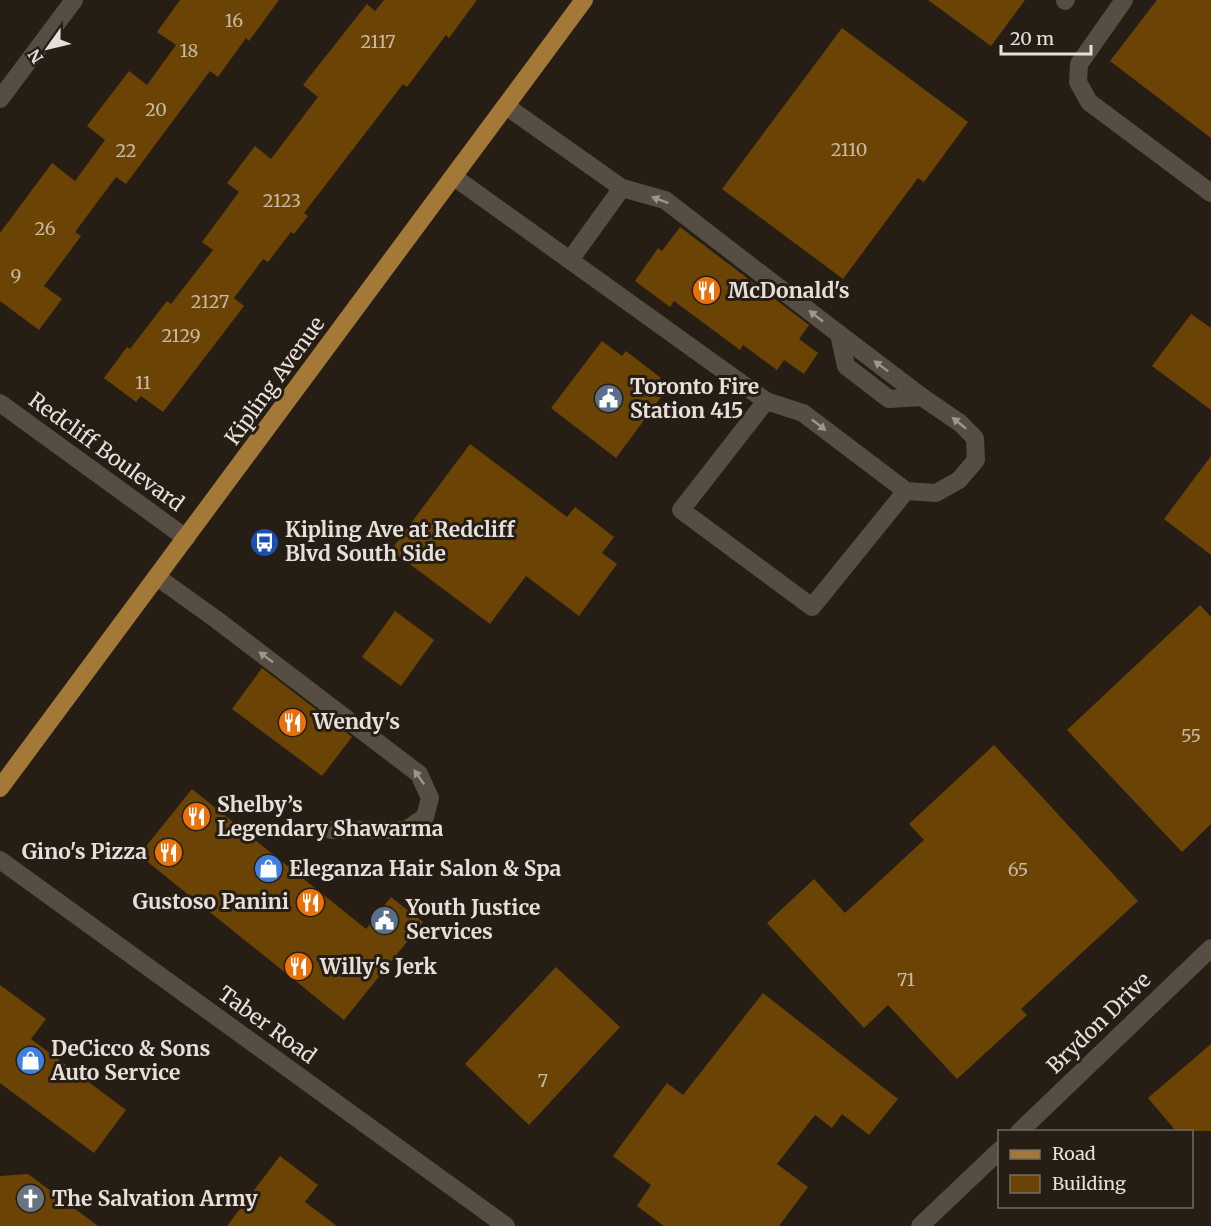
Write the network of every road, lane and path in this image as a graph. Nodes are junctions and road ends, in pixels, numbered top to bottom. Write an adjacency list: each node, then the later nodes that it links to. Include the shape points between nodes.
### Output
1 (74, 0): 4 (street)
2 (584, 0): 5 (main road, Kipling Avenue)
3 (1124, 0): 8 (street, via 1079,64 1078,82 1089,102)
4 (0, 99)
5 (506, 106): 6 (main road, Kipling Avenue); 7 (street)
6 (454, 177): 9 (street); 13 (main road, Kipling Avenue)
7 (622, 188): 9 (street); 12 (street, one-way to 7, via 936,493 959,480 976,460 975,438 922,397 889,399 846,366 839,334 665,200)
8 (1211, 193)
9 (570, 260): 10 (street)
10 (766, 401): 12 (street, one-way to 12, via 803,413); 12 (street, via 681,510 812,607)
11 (0, 403): 13 (street, Redcliff Boulevard)
12 (906, 491)
13 (186, 538): 14 (main road, Kipling Avenue)
14 (157, 577): 15 (main road, Kipling Avenue); 16 (street, one-way to 14, via 406,830 425,817 430,798 419,774)
15 (0, 788)
16 (330, 830)
17 (0, 860): 21 (street, Taber Road)
18 (1211, 948): 19 (street, Brydon Drive)
19 (1020, 1130)
20 (998, 1151): 22 (street)
21 (507, 1226)
22 (920, 1226)

